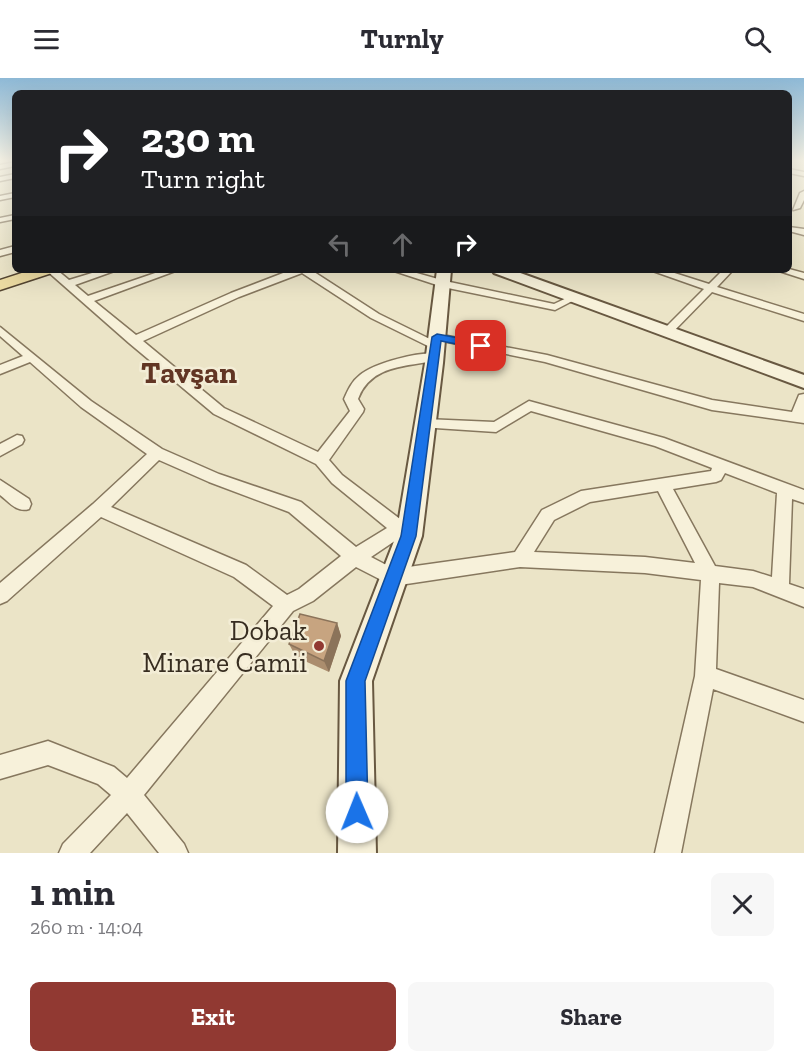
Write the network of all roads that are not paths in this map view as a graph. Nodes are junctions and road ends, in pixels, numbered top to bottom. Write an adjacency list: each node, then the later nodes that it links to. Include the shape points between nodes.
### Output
1 (18, 273): 13 (main road)
2 (39, 273): 15 (main road)
3 (53, 273): 14 (street)
4 (102, 273): 14 (street)
5 (164, 273): 18 (street)
6 (294, 273): 22 (street)
7 (307, 273): 23 (street, via 375,316)
8 (417, 273): 12 (street)
9 (505, 273): 17 (street)
10 (664, 273): 16 (street)
11 (725, 273): 16 (street)
12 (444, 277): 17 (street, via 555,308); 23 (street)
13 (0, 279)
14 (67, 284): 18 (street)
15 (0, 285)
16 (711, 288): 19 (street); 21 (street)
17 (573, 298): 21 (street)
18 (87, 300): 22 (street)
19 (804, 318)
20 (0, 330): 24 (street)
21 (667, 332): 26 (street)
22 (133, 341): 33 (street, via 219,411)
23 (436, 346): 28 (street, via 547,359 712,405); 29 (street); 33 (street, via 374,369 362,379 351,399 356,412)
24 (31, 357): 25 (street); 32 (street, via 86,404)
25 (0, 370)
26 (804, 382)
27 (804, 398): 28 (street)
28 (801, 417)
29 (425, 424): 34 (street, via 496,427 530,406 659,442); 41 (street)
30 (17, 440): 31 (street)
31 (0, 451)
32 (157, 453): 40 (street); 42 (street, via 295,507)
33 (321, 460): 41 (street, via 337,479)
34 (721, 466): 35 (street, via 716,476); 37 (street)
35 (663, 485): 43 (street, via 586,496 548,515); 44 (street)
36 (0, 486): 39 (street)
37 (785, 489): 38 (street); 46 (street)
38 (804, 497)
39 (23, 504)
40 (99, 509): 47 (street); 49 (street, via 240,572)
41 (405, 525): 42 (street); 45 (street, via 409,536)
42 (355, 557): 45 (street); 49 (street, via 306,595)
43 (520, 559): 44 (street); 45 (street)
44 (710, 574): 46 (street, via 753,579); 50 (street)
45 (393, 578): 56 (street, via 356,681)
46 (780, 589): 48 (street)
47 (0, 595)
48 (804, 598)
49 (286, 605): 53 (street)
50 (705, 676): 51 (street); 57 (street)
51 (804, 711)
52 (0, 767): 53 (street, via 48,753 106,775)
53 (128, 795): 54 (street); 55 (street)
54 (72, 853)
55 (175, 853)
56 (357, 853)
57 (668, 853)

